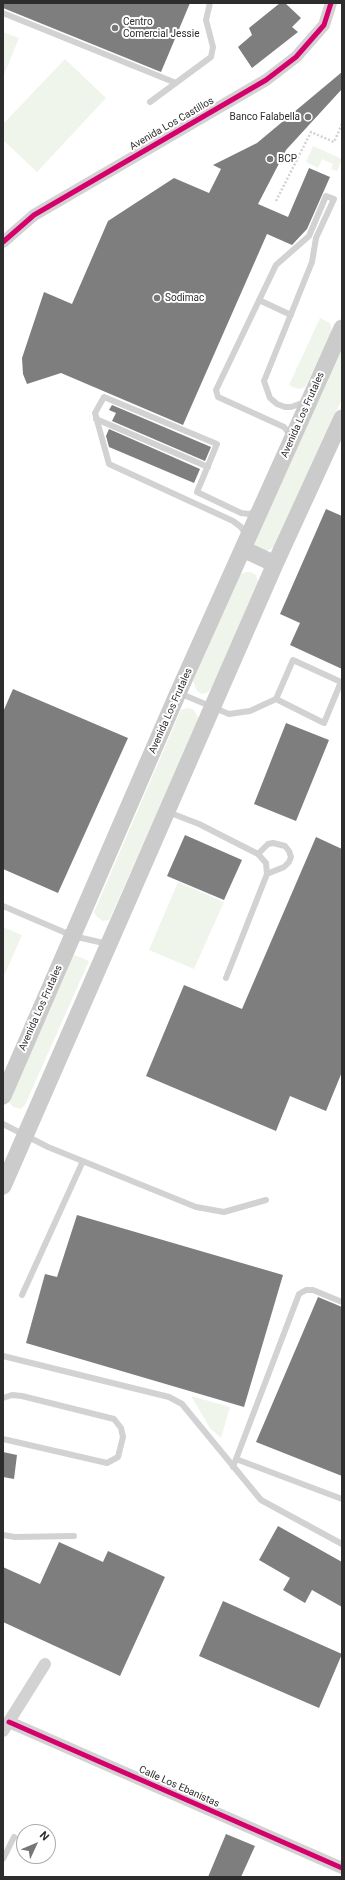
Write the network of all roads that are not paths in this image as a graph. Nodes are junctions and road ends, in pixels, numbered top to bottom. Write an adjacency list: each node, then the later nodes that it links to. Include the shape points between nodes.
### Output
1 (210, 3): 4 (lane, via 206,20 213,54)
2 (331, 3): 6 (street, Avenida Los Castillos, via 324,25 296,57 266,80 34,215)
3 (3, 13): 4 (lane)
4 (176, 83): 5 (lane)
5 (150, 102)
6 (3, 242)
7 (259, 300): 8 (lane); 8 (lane, via 276,265 309,236 326,196 334,199 316,238 312,262); 13 (lane, via 216,393 218,397 284,427)
8 (290, 315): 10 (lane, via 264,381 270,398 277,404 291,407)
9 (342, 328): 10 (main road, Avenida Los Frutales)
10 (309, 401): 13 (main road, Avenida Los Frutales)
11 (342, 418): 17 (main road)
12 (96, 419): 14 (lane); 14 (lane, via 95,413 104,397 216,444); 16 (lane, via 109,464 234,521 244,532)
13 (292, 438): 15 (main road, Avenida Los Frutales)
14 (208, 467): 15 (lane, via 197,492 241,513 254,513)
15 (261, 508): 16 (main road, Avenida Los Frutales)
16 (242, 549): 17 (main road); 18 (main road, Avenida Los Frutales)
17 (275, 564): 20 (main road)
18 (178, 693): 20 (lane); 25 (main road, Avenida Los Frutales)
19 (276, 699): 19 (lane, via 324,723 341,682 293,660); 20 (lane, via 250,711 229,714)
20 (212, 708): 21 (main road)
21 (167, 812): 22 (lane, via 198,824); 26 (main road)
22 (258, 854): 23 (lane, via 266,863); 23 (lane, via 268,844 273,843 285,846 289,851 289,862)
23 (267, 874): 27 (lane)
24 (3, 906): 25 (lane)
25 (73, 936): 26 (lane); 28 (main road, Avenida Los Frutales)
26 (108, 944): 30 (main road)
27 (226, 978)
28 (3, 1096)
29 (3, 1124): 30 (lane)
30 (25, 1135): 31 (lane); 32 (main road)
31 (83, 1161): 33 (lane, via 209,1211 224,1212); 34 (lane)
32 (3, 1186)
33 (266, 1200)
34 (22, 1295)
35 (342, 1302): 39 (lane, via 313,1290 299,1294)
36 (3, 1356): 40 (lane, via 169,1397 182,1404)
37 (3, 1398): 38 (lane, via 12,1395 22,1396 114,1419 121,1428 123,1437 118,1457 107,1463)
38 (3, 1439)
39 (236, 1458): 40 (lane); 41 (lane)
40 (233, 1467): 44 (lane, via 262,1500)
41 (342, 1498)
42 (3, 1535): 43 (lane)
43 (74, 1536)
44 (342, 1544)
45 (45, 1664): 46 (street)
46 (6, 1726): 49 (street, Calle Los Ebanistas)
47 (14, 1837): 48 (lane)
48 (3, 1859)
49 (342, 1868)

